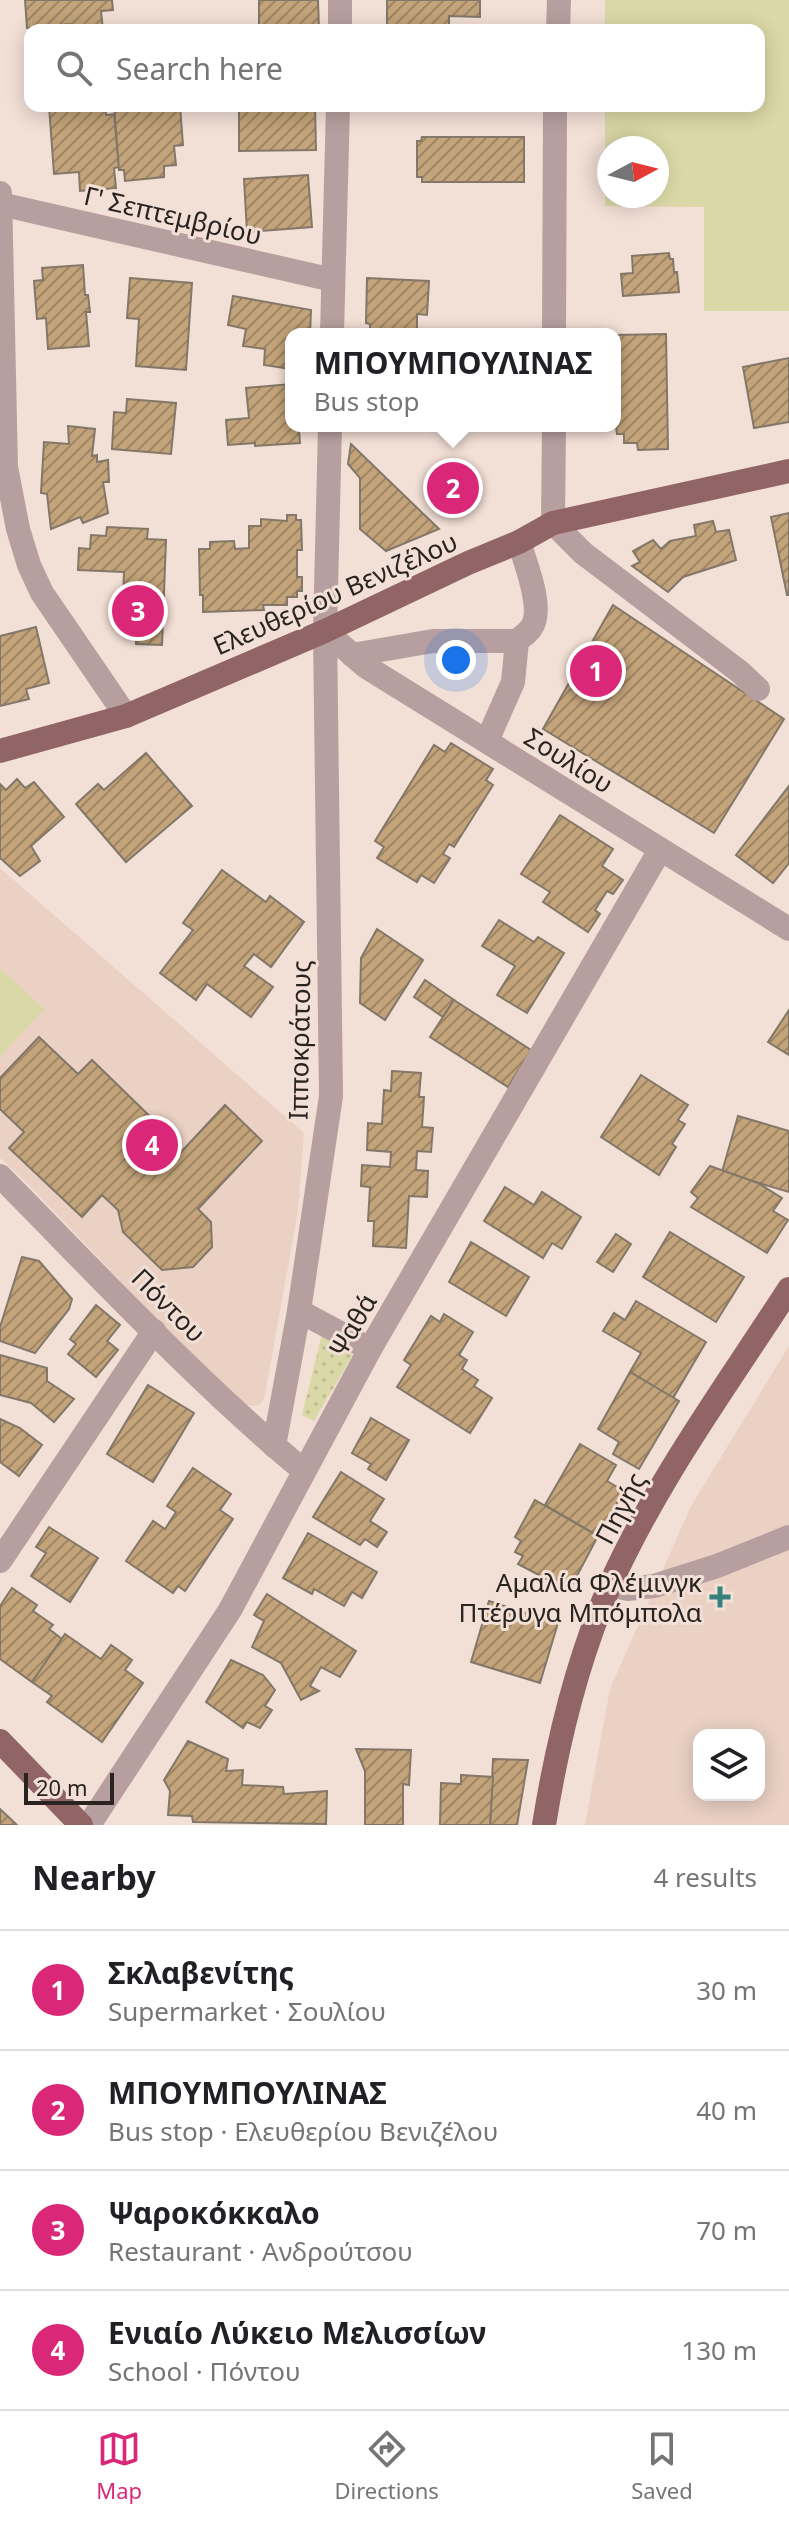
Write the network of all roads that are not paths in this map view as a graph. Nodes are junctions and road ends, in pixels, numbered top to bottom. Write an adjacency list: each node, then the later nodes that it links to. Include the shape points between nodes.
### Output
1 (340, 0): 3 (street)
2 (559, 0): 4 (street)
3 (340, 24)
4 (558, 24)
5 (338, 112): 8 (street)
6 (555, 112): 10 (street)
7 (0, 200): 8 (street, Γ' Σεπτεμβρίου); 20 (street, via 6,467 18,529 42,593)
8 (333, 280): 9 (street)
9 (332, 328)
10 (554, 328)
11 (330, 432): 16 (street, Ιπποκράτους)
12 (554, 432): 14 (street)
13 (789, 471): 14 (main road, Ελευθερίου Βενιζέλου)
14 (553, 523): 15 (main road, Ελευθερίου Βενιζέλου); 19 (street, via 583,553)
15 (519, 542): 16 (main road, Ελευθερίου Βενιζέλου); 17 (street, via 537,615)
16 (325, 631): 18 (street, Σουλίου); 20 (main road, Ελευθερίου Βενιζέλου); 27 (street, Ιπποκράτους, via 331,1096)
17 (517, 641): 18 (street, via 433,641); 21 (street, via 513,682)
18 (352, 655): 21 (street, Σουλίου)
19 (758, 689)
20 (126, 716): 22 (main road, Ελευθερίου Βενιζέλου)
21 (487, 741): 23 (street, Σουλίου)
22 (0, 751)
23 (660, 850): 24 (street, Σουλίου); 29 (street, Ψαθά)
24 (789, 929)
25 (0, 1176): 28 (street, Πόντου)
26 (789, 1289): 34 (main road, Πηγής, via 653,1501)
27 (299, 1311): 29 (street); 30 (street, Ιπποκράτους)
28 (154, 1331): 30 (street, Πόντου); 33 (street)
29 (370, 1349): 31 (street, Ψαθά)
30 (274, 1446): 31 (street, Πόντου)
31 (303, 1470): 37 (street, Ψαθά, via 230,1610)
32 (789, 1537): 34 (street, via 654,1586)
33 (0, 1561)
34 (610, 1585): 38 (main road, Πηγής, via 569,1710)
35 (0, 1741): 36 (main road)
36 (81, 1825)
37 (89, 1825)
38 (544, 1825)

